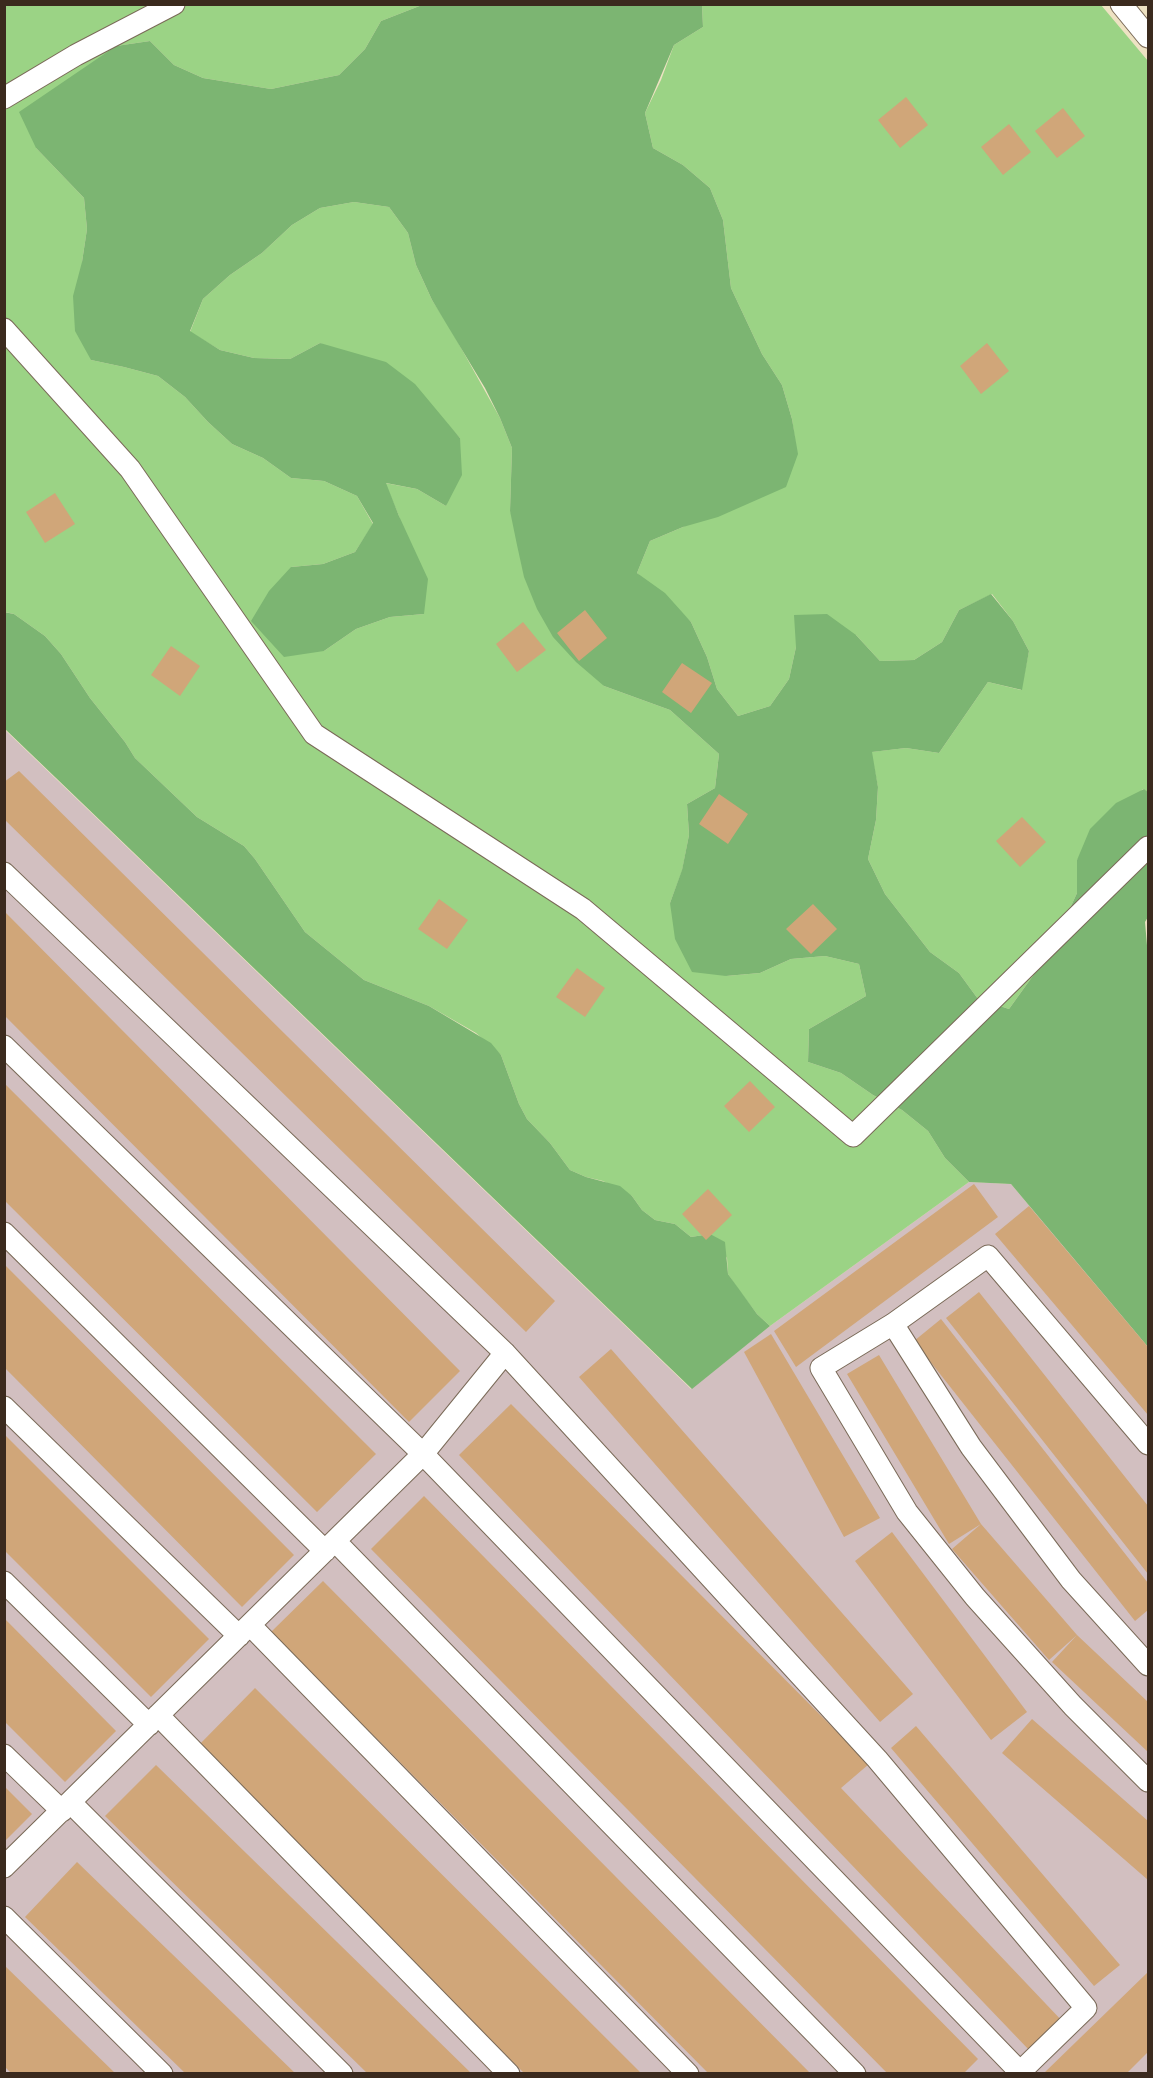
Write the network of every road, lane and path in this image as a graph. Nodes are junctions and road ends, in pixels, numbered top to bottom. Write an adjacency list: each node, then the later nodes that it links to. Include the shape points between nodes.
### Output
1 (174, 4): 4 (lane)
2 (1121, 4): 3 (lane)
3 (1149, 38)
4 (4, 98)
5 (4, 329): 6 (lane, via 130,469 314,734 583,909 853,1136)
6 (1149, 847)
7 (4, 873): 11 (lane)
8 (4, 1046): 14 (lane)
9 (4, 1233): 15 (lane)
10 (892, 1324): 13 (lane, via 988,1256); 18 (lane, via 971,1447 1028,1523 1071,1580); 21 (lane, via 821,1368 907,1512 1073,1706)
11 (505, 1353): 14 (lane); 30 (lane, via 877,1759 1086,2008)
12 (4, 1407): 17 (lane)
13 (1149, 1444)
14 (423, 1454): 15 (lane); 30 (lane)
15 (330, 1546): 17 (lane); 29 (lane)
16 (4, 1582): 19 (lane)
17 (244, 1630): 19 (lane); 28 (lane)
18 (1149, 1665)
19 (154, 1720): 22 (lane); 27 (lane)
20 (4, 1755): 22 (lane)
21 (1149, 1781)
22 (66, 1806): 23 (lane); 26 (lane)
23 (4, 1867)
24 (4, 1917): 25 (lane)
25 (162, 2073)
26 (342, 2073)
27 (509, 2073)
28 (688, 2073)
29 (855, 2073)
30 (1019, 2073)

